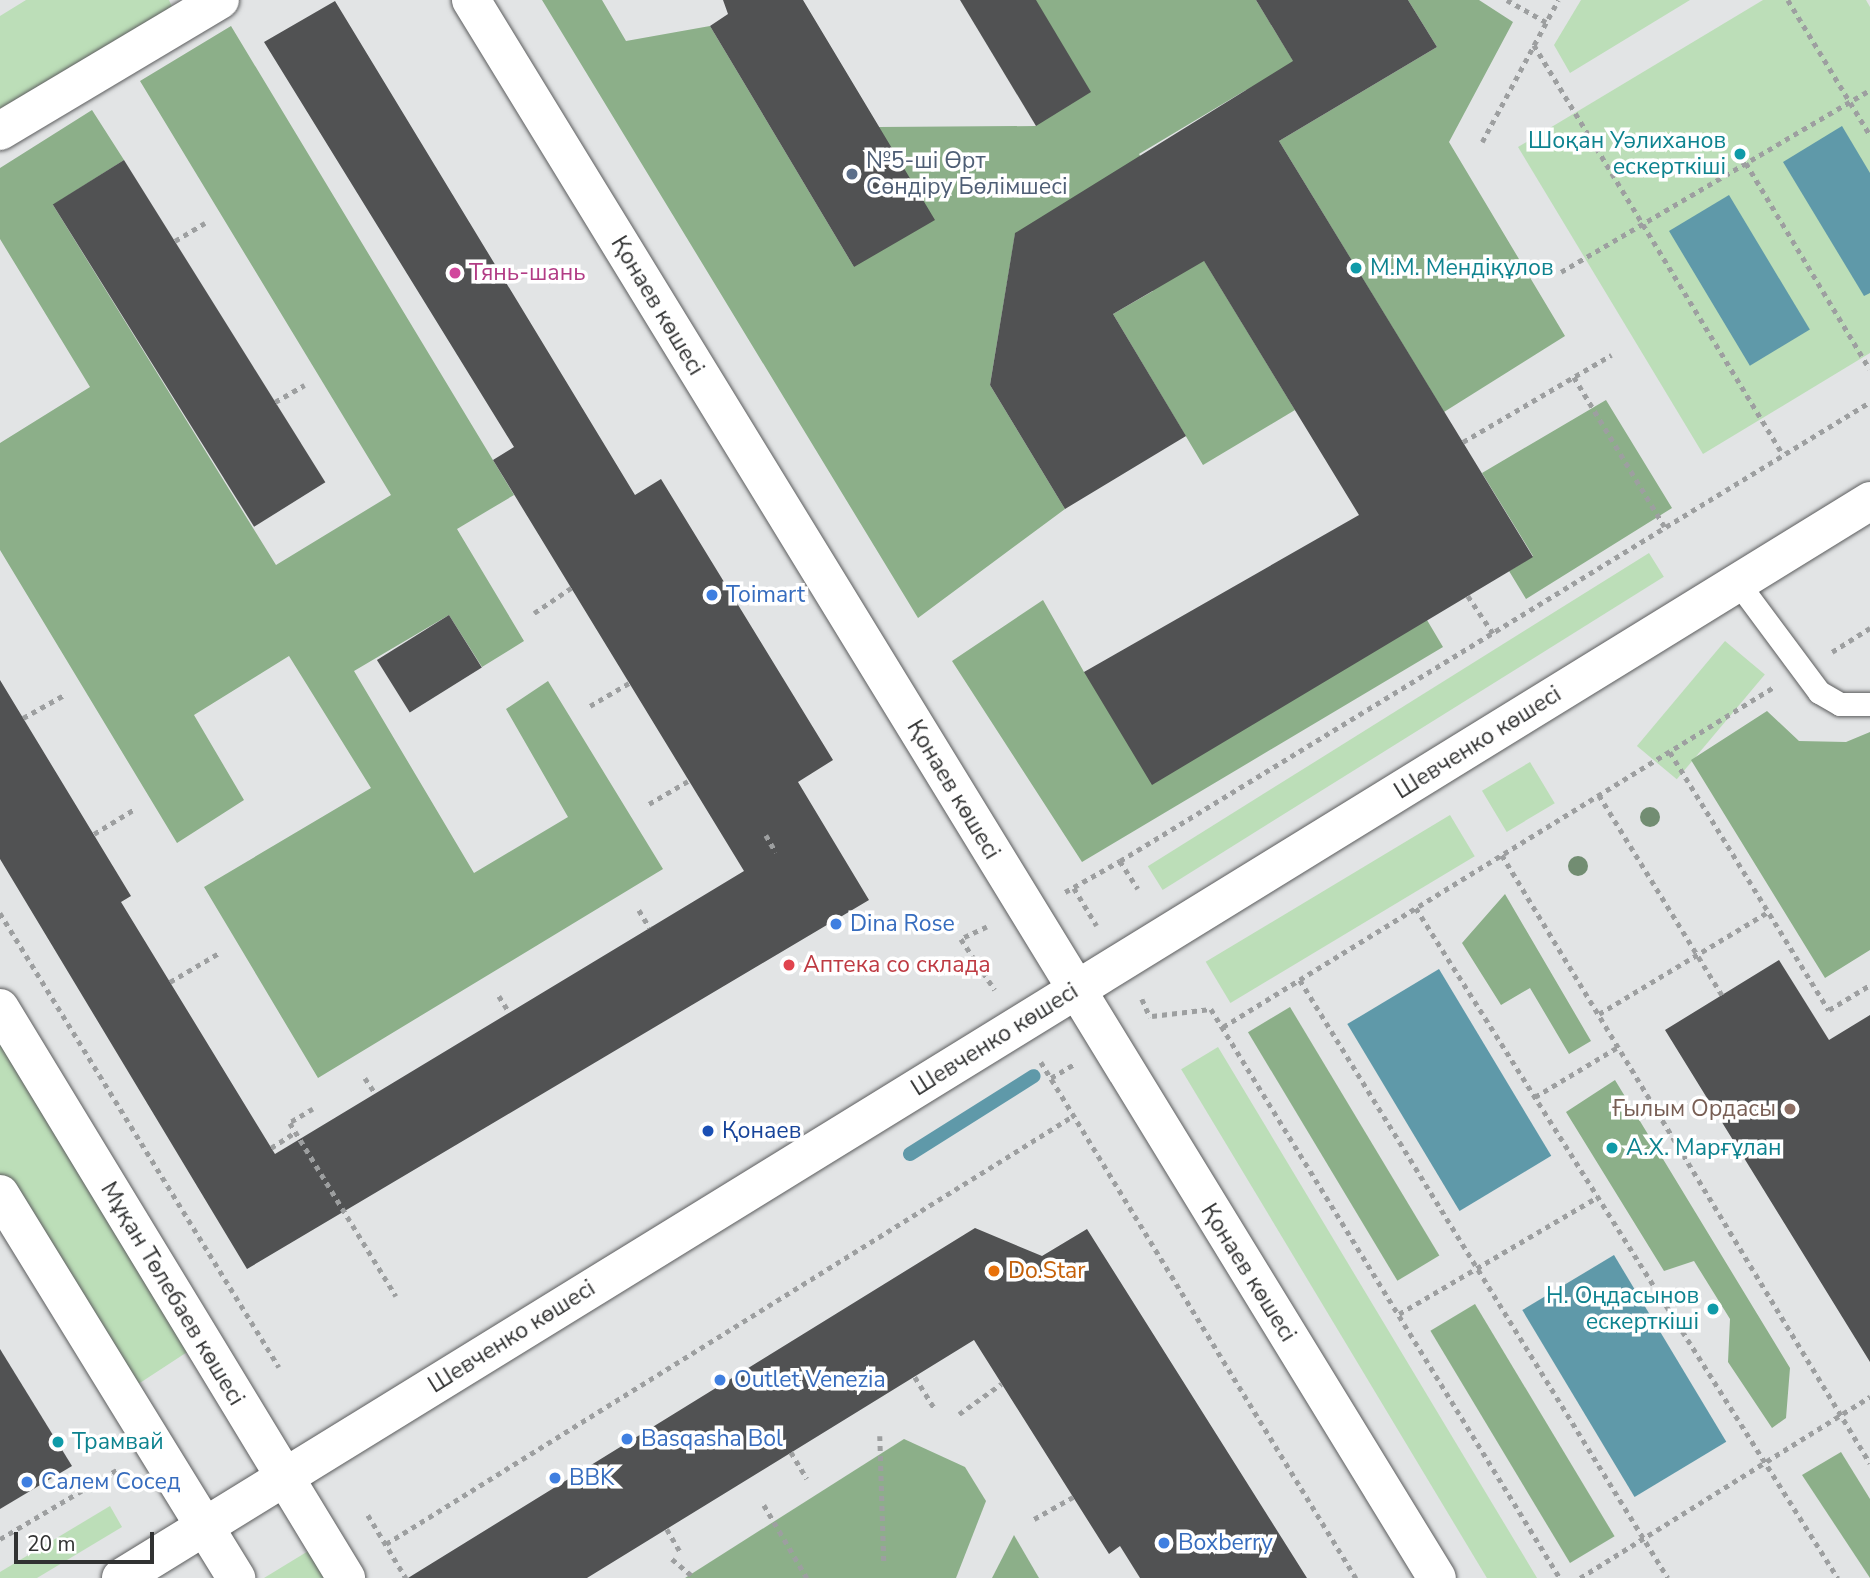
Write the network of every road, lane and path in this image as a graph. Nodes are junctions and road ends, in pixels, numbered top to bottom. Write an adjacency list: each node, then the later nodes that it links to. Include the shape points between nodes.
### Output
1 (220, 0): 10 (street)
2 (471, 0): 62 (street, Қонаев көшесі)
3 (1507, 0): 6 (path)
4 (1558, 0): 6 (path)
5 (1788, 0): 9 (path)
6 (1546, 22): 7 (path)
7 (1534, 45): 12 (path); 15 (path)
8 (1870, 90): 9 (path)
9 (1850, 102): 11 (path); 13 (path)
10 (0, 131)
11 (1870, 135)
12 (1482, 142)
13 (1746, 163): 15 (path); 19 (path)
14 (205, 223): 16 (path)
15 (1642, 223): 17 (path); 25 (path)
16 (175, 241)
17 (1561, 272)
18 (1611, 355): 20 (path)
19 (1870, 369)
20 (1574, 377): 24 (path); 27 (path)
21 (304, 385): 22 (path)
22 (275, 402)
23 (1870, 402): 25 (path)
24 (1463, 443)
25 (1783, 456): 27 (path)
26 (1870, 501): 28 (street, Шевченко көшесі)
27 (1665, 527): 33 (path)
28 (1738, 583): 34 (lane); 62 (street, Шевченко көшесі)
29 (571, 588): 31 (path)
30 (1468, 596): 33 (path)
31 (534, 613)
32 (1870, 628): 34 (path)
33 (1493, 633): 49 (path)
34 (1801, 671): 37 (lane, via 1819,692 1840,704); 40 (path)
35 (629, 683): 38 (path)
36 (64, 695): 39 (path)
37 (1870, 704)
38 (590, 706)
39 (23, 718)
40 (1670, 752): 42 (path); 54 (path)
41 (688, 781): 43 (path)
42 (1599, 795): 48 (path); 58 (path)
43 (649, 804)
44 (133, 810): 45 (path)
45 (94, 834)
46 (765, 835): 47 (path)
47 (776, 852)
48 (1502, 855): 52 (path); 67 (path)
49 (1121, 861): 50 (path); 51 (path)
50 (1074, 888)
51 (1138, 889)
52 (1416, 908): 59 (path); 74 (path)
53 (639, 910): 56 (path)
54 (1768, 912): 58 (path); 61 (path, via 1829,1010)
55 (0, 913): 84 (path)
56 (650, 928)
57 (219, 953): 60 (path)
58 (1697, 955): 63 (path); 67 (path)
59 (1300, 980): 69 (path); 81 (path)
60 (170, 982)
61 (1870, 985)
62 (1074, 992): 96 (street, Шевченко көшесі); 117 (street, Қонаев көшесі)
63 (1722, 995)
64 (499, 996): 66 (path)
65 (0, 1008): 96 (street, Мұқан Төлебаев көшесі)
66 (509, 1013)
67 (1598, 1014): 70 (path)
68 (1152, 1016): 69 (path, via 1211,1009)
69 (1223, 1027): 83 (path)
70 (1618, 1047): 74 (path); 90 (path)
71 (365, 1078): 73 (path)
72 (1051, 1078): 76 (path)
73 (374, 1093)
74 (1535, 1097): 80 (path)
75 (313, 1109): 77 (path, via 290,1123)
76 (1073, 1116): 106 (path); 116 (path)
77 (296, 1132): 78 (path); 82 (path)
78 (271, 1147)
79 (0, 1194): 102 (street)
80 (1598, 1197): 81 (path); 93 (path)
81 (1477, 1268): 83 (path); 105 (path)
82 (396, 1296)
83 (1399, 1314): 118 (path)
84 (279, 1367)
85 (915, 1377): 88 (path)
86 (1001, 1384): 89 (path)
87 (1870, 1397): 90 (path)
88 (935, 1409)
89 (959, 1414)
90 (1841, 1415): 93 (path); 94 (path)
91 (880, 1436): 109 (path)
92 (791, 1452): 97 (path)
93 (1765, 1463): 105 (path); 121 (path)
94 (1870, 1464)
95 (121, 1467): 104 (path)
96 (284, 1477): 102 (street, Шевченко көшесі); 112 (street, Мұқан Төлебаев көшесі)
97 (807, 1479)
98 (1073, 1497): 101 (path)
99 (764, 1505): 115 (path)
100 (368, 1515): 106 (path)
101 (1034, 1519)
102 (204, 1526): 110 (street, Шевченко көшесі); 111 (street)
103 (667, 1529): 107 (path)
104 (0, 1539)
105 (1643, 1539): 119 (path); 120 (path)
106 (386, 1544): 113 (path)
107 (681, 1553)
108 (671, 1559): 114 (path)
109 (884, 1563)
110 (121, 1578)
111 (236, 1578)
112 (346, 1578)
113 (406, 1578)
114 (695, 1578)
115 (807, 1578)
116 (1356, 1578)
117 (1437, 1578)
118 (1560, 1578)
119 (1580, 1578)
120 (1668, 1578)
121 (1838, 1578)

